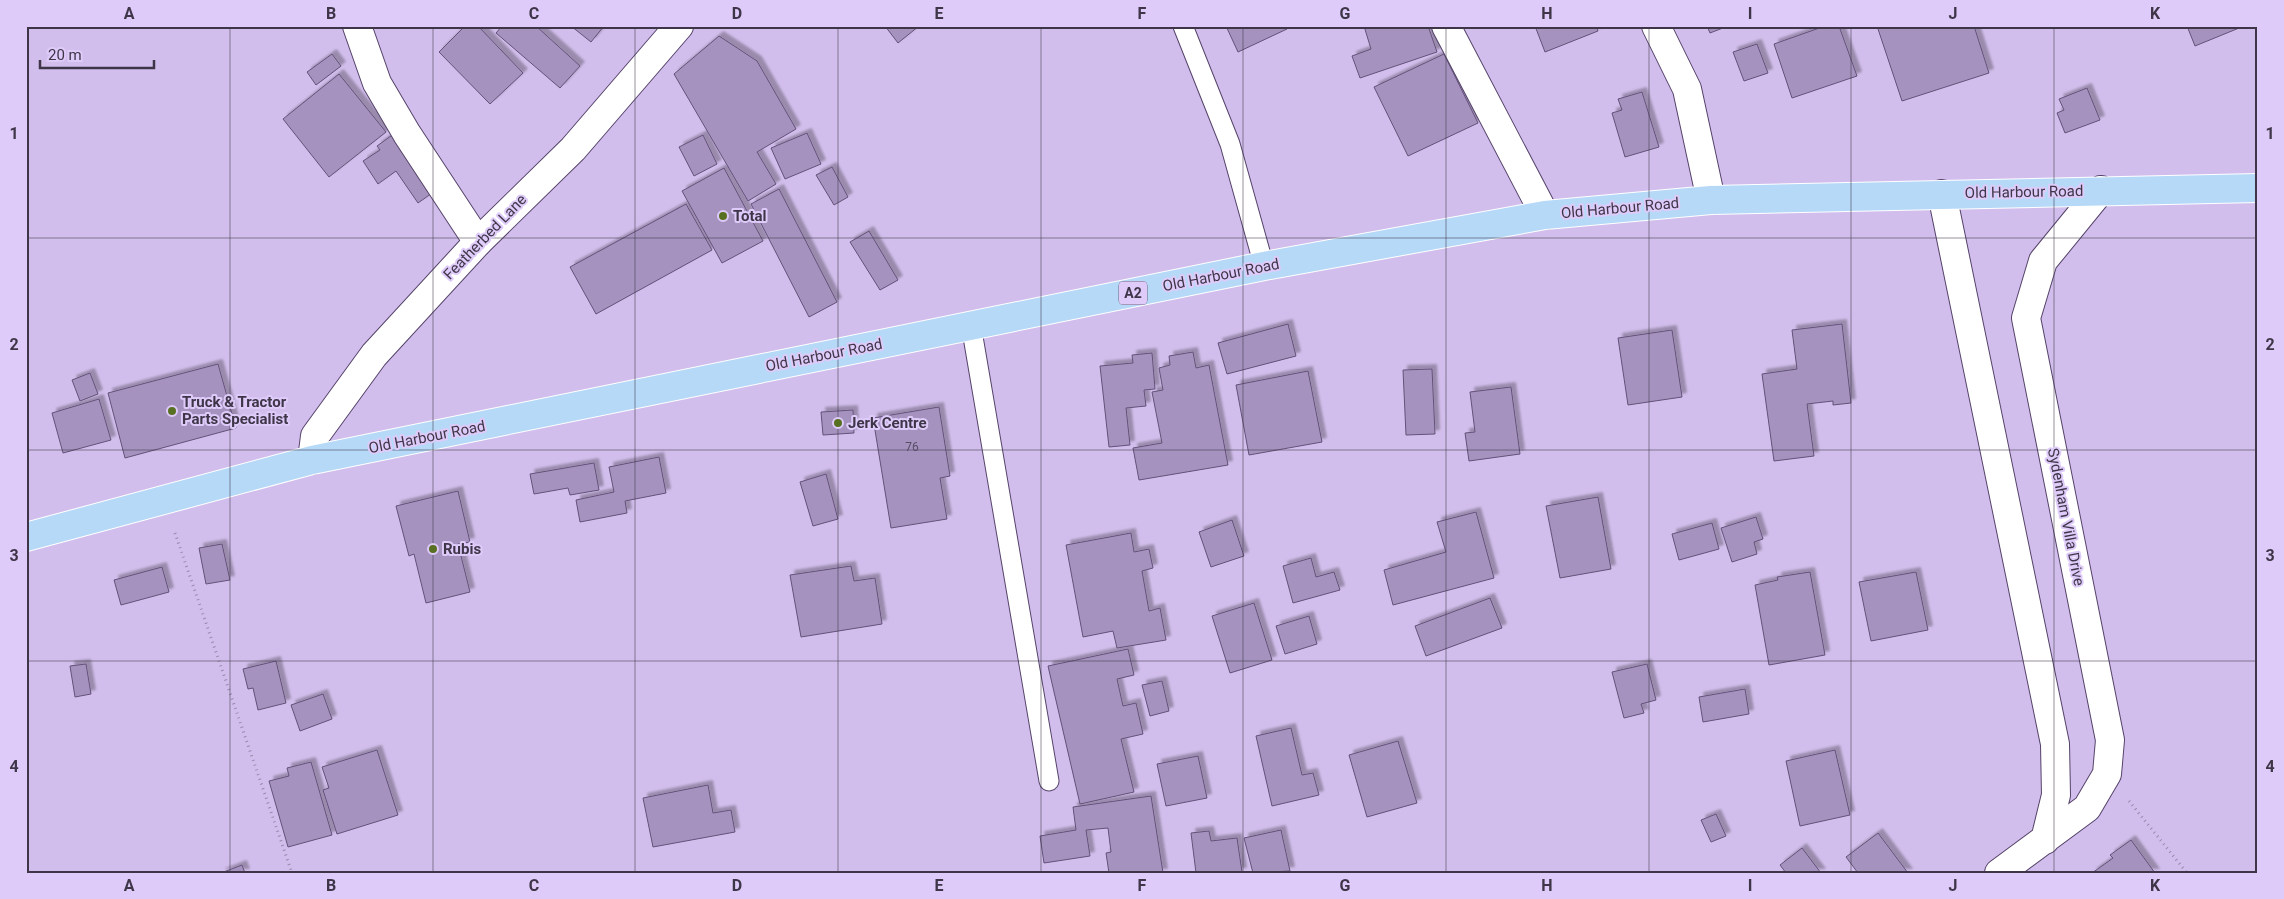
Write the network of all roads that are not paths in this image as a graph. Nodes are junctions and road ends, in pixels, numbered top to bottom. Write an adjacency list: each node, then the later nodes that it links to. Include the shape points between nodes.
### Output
1 (358, 26): 11 (street, via 376,83)
2 (680, 26): 11 (street, Featherbed Lane, via 573,149)
3 (1183, 26): 12 (lane, via 1230,144)
4 (1446, 26): 10 (street)
5 (1656, 26): 9 (street, via 1687,89)
6 (2258, 188): 7 (main road, Old Harbour Road / A2)
7 (2101, 190): 8 (main road, Old Harbour Road / A2); 17 (street, Sydenham Villa Drive, via 2043,261 2026,318 2110,740 2107,774 2087,808)
8 (1942, 194): 9 (main road, Old Harbour Road / A2); 17 (street, via 2055,744 2056,795)
9 (1712, 200): 10 (main road, Old Harbour Road / A2)
10 (1545, 215): 12 (main road, Old Harbour Road / A2)
11 (478, 242): 14 (street, Featherbed Lane, via 374,356 315,436)
12 (1264, 266): 13 (main road, Old Harbour Road / A2)
13 (971, 325): 14 (main road, Old Harbour Road / A2); 16 (lane)
14 (312, 460): 15 (main road, Old Harbour Road / A2)
15 (26, 537)
16 (1050, 781)
17 (2045, 840): 18 (street, Sydenham Villa Drive)
18 (1999, 873)

